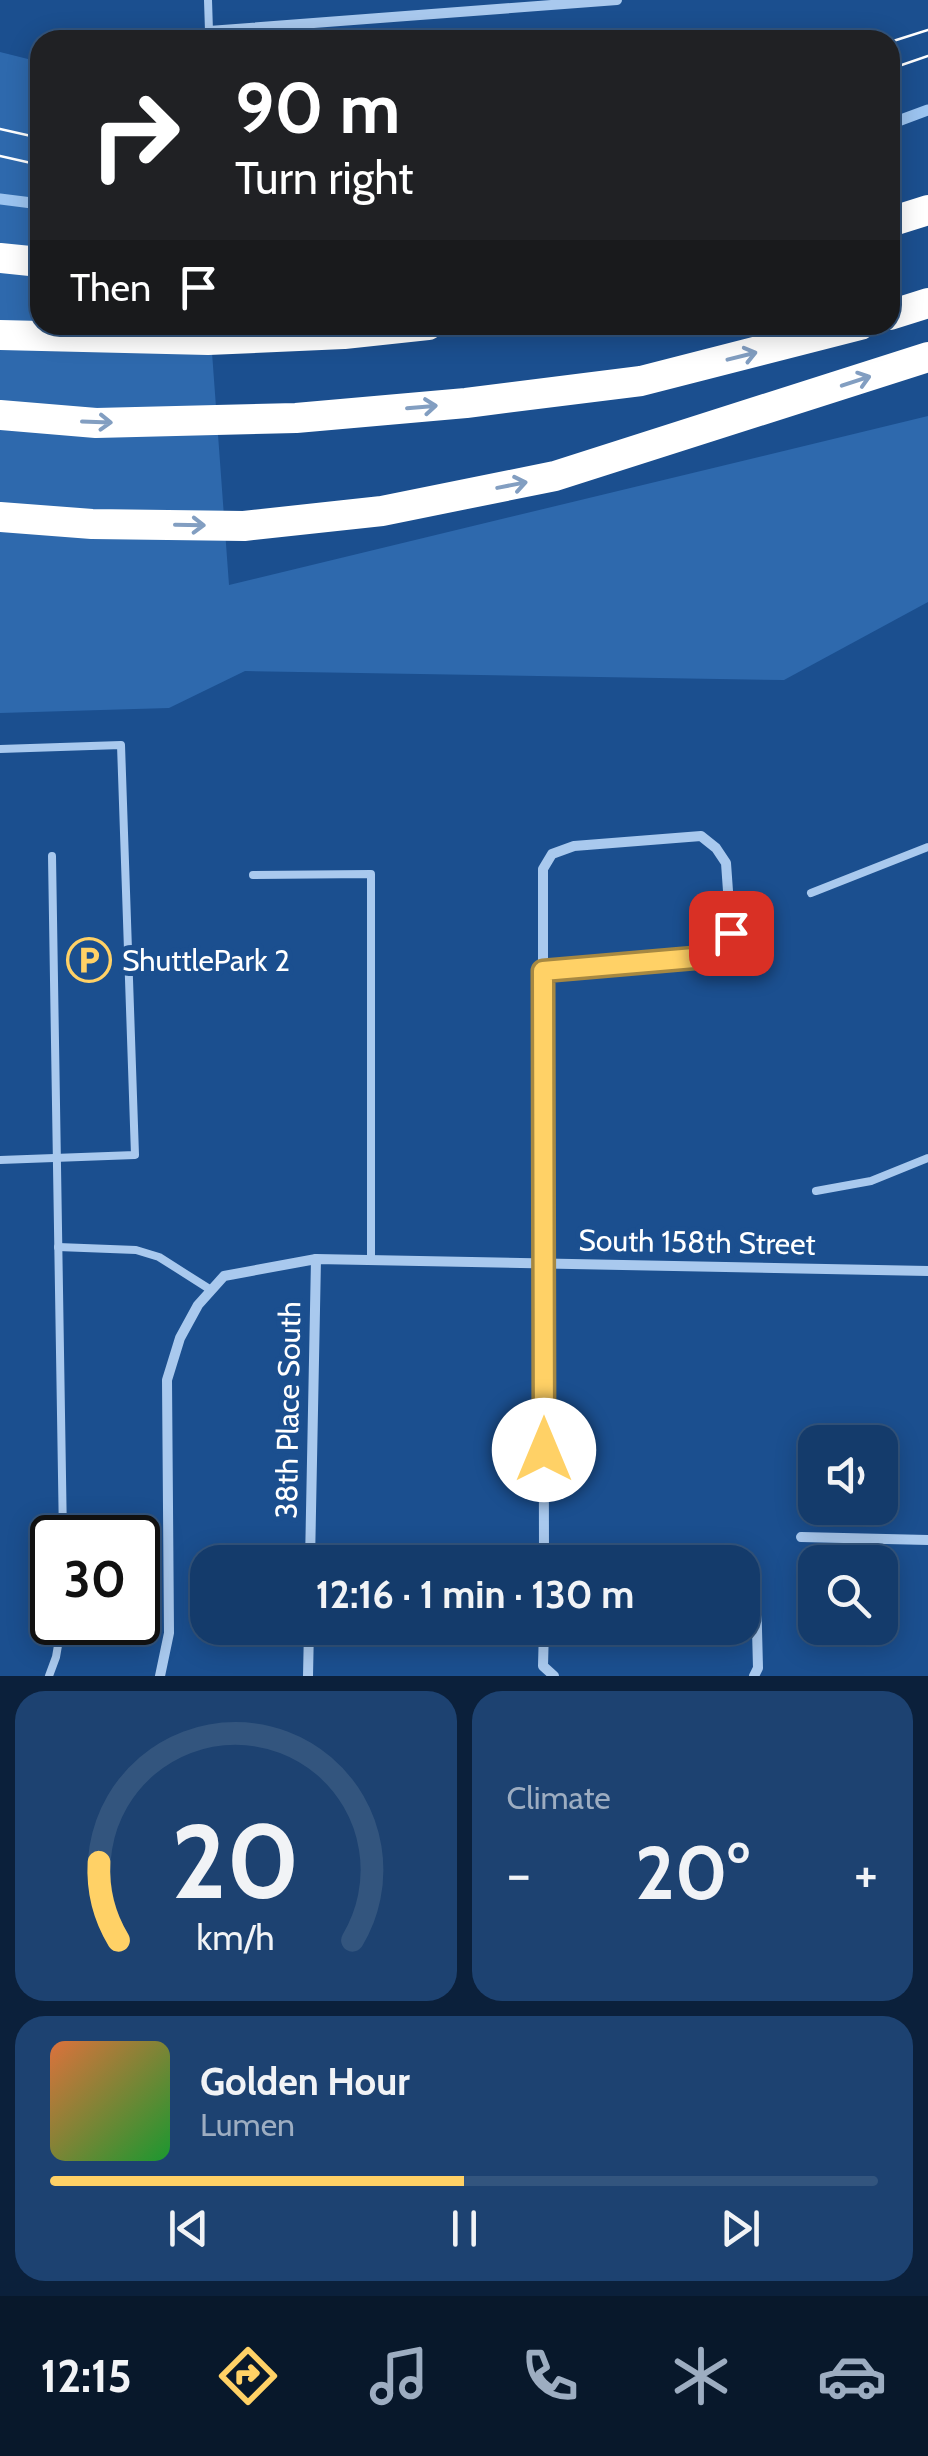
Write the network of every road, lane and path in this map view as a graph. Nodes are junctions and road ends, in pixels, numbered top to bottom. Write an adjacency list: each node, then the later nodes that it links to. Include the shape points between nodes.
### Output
1 (208, 0): 3 (lane)
2 (617, 0): 3 (street)
3 (208, 30)
4 (928, 209): 5 (highway); 6 (highway)
5 (900, 213)
6 (900, 219)
7 (0, 258): 8 (highway)
8 (30, 261)
9 (928, 303): 10 (highway)
10 (900, 313)
11 (0, 335): 12 (highway)
12 (321, 335)
13 (822, 335): 15 (highway, one-way to 13, via 96,423 296,418 466,403 641,382)
14 (928, 357): 16 (highway, one-way to 14, via 244,526 382,511 555,476)
15 (0, 415)
16 (0, 517)
17 (0, 749): 23 (lane, via 121,745 135,1155)
18 (928, 847): 21 (lane)
19 (52, 856): 23 (lane)
20 (253, 875): 29 (lane, via 372,874)
21 (811, 893)
22 (543, 971): 22 (street, via 543,869 552,854 574,846 702,836 726,863 731,933 722,948 706,957); 30 (street)
23 (57, 1158): 25 (lane); 27 (lane)
24 (928, 1158): 26 (lane, via 872,1181)
25 (0, 1160)
26 (816, 1192)
27 (58, 1247): 32 (lane, via 136,1250); 33 (lane)
28 (316, 1259): 29 (street, South 158th Street); 32 (street, South 158th Street, via 224,1276); 36 (street, 38th Place South)
29 (370, 1260): 30 (street, South 158th Street)
30 (543, 1264): 31 (street, South 158th Street); 37 (street)
31 (928, 1271)
32 (212, 1290): 43 (street, via 180,1338 168,1380 169,1634)
33 (63, 1515)
34 (801, 1538): 35 (street)
35 (928, 1540)
36 (310, 1545)
37 (544, 1545)
38 (58, 1645): 42 (lane)
39 (308, 1645): 44 (street)
40 (544, 1645): 45 (street, via 544,1666)
41 (757, 1645): 46 (street)
42 (49, 1676)
43 (160, 1676)
44 (308, 1676)
45 (554, 1676)
46 (754, 1676)

